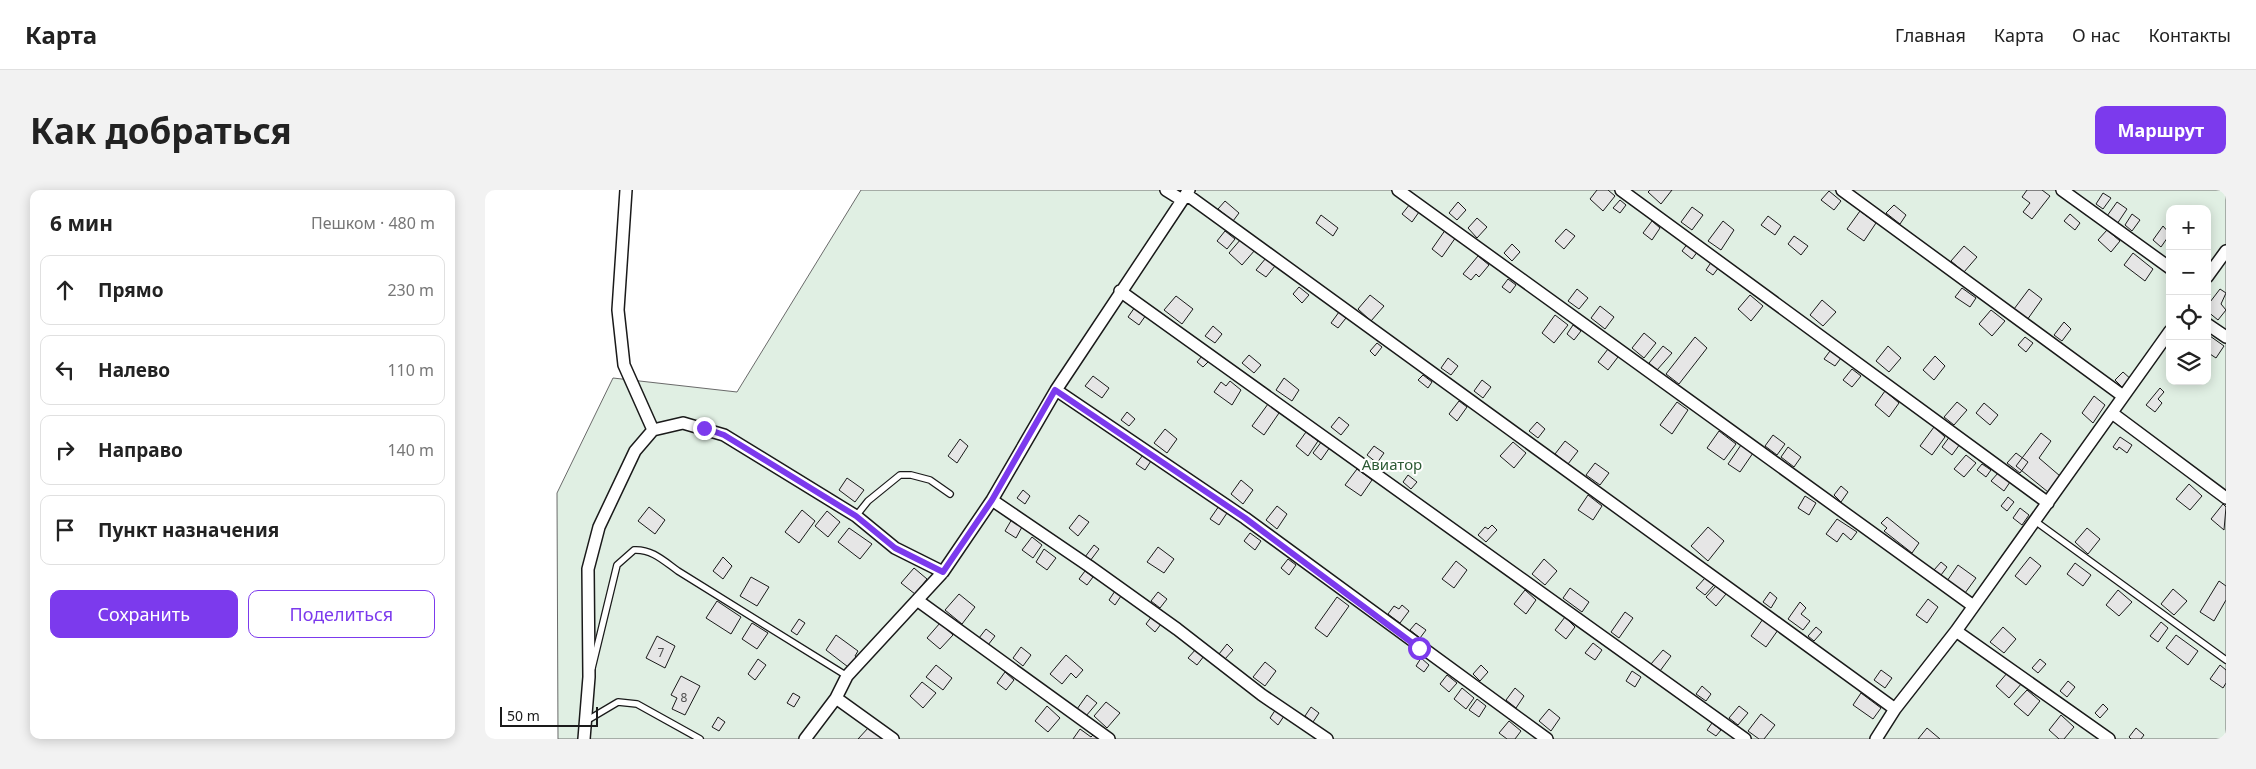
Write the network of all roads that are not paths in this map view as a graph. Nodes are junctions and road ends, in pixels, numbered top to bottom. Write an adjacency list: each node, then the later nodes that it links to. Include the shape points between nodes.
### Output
1 (626, 190): 18 (street, via 618,310 624,365)
2 (1166, 190): 7 (street)
3 (1398, 190): 27 (street)
4 (1621, 190): 22 (street)
5 (1842, 190): 16 (street)
6 (2062, 190): 9 (street)
7 (1186, 194): 11 (street); 33 (street)
8 (2226, 251): 10 (street)
9 (2166, 265)
10 (2211, 272)
11 (1120, 291): 15 (street); 43 (street)
12 (2211, 327): 14 (street)
13 (2166, 337): 16 (street)
14 (2226, 337)
15 (1055, 390): 21 (street); 42 (street, via 1245,518)
16 (2123, 396): 17 (street)
17 (2112, 413): 20 (street); 22 (street)
18 (653, 430): 23 (street, via 683,423 724,435); 31 (street, via 635,451 599,527 588,569)
19 (950, 494): 23 (lane, via 930,480 900,475 868,501)
20 (2226, 498)
21 (992, 500): 25 (street); 41 (street, via 1097,571 1262,695)
22 (2048, 503): 24 (street)
23 (856, 516): 25 (street, via 895,548)
24 (2035, 521): 27 (street); 29 (lane)
25 (943, 572): 26 (street)
26 (917, 600): 30 (street); 40 (street)
27 (1973, 606): 28 (street)
28 (1956, 631): 33 (street); 44 (street)
29 (2226, 660)
30 (847, 676): 31 (lane, via 651,552 634,550 617,565); 32 (street)
31 (589, 677): 34 (street)
32 (836, 698): 38 (street); 39 (street)
33 (1895, 709): 35 (street)
34 (586, 721): 36 (street); 37 (lane, via 618,702 637,704)
35 (1879, 738)
36 (585, 739)
37 (700, 739)
38 (805, 739)
39 (893, 739)
40 (1109, 739)
41 (1327, 739)
42 (1547, 739)
43 (1745, 739)
44 (2109, 739)

